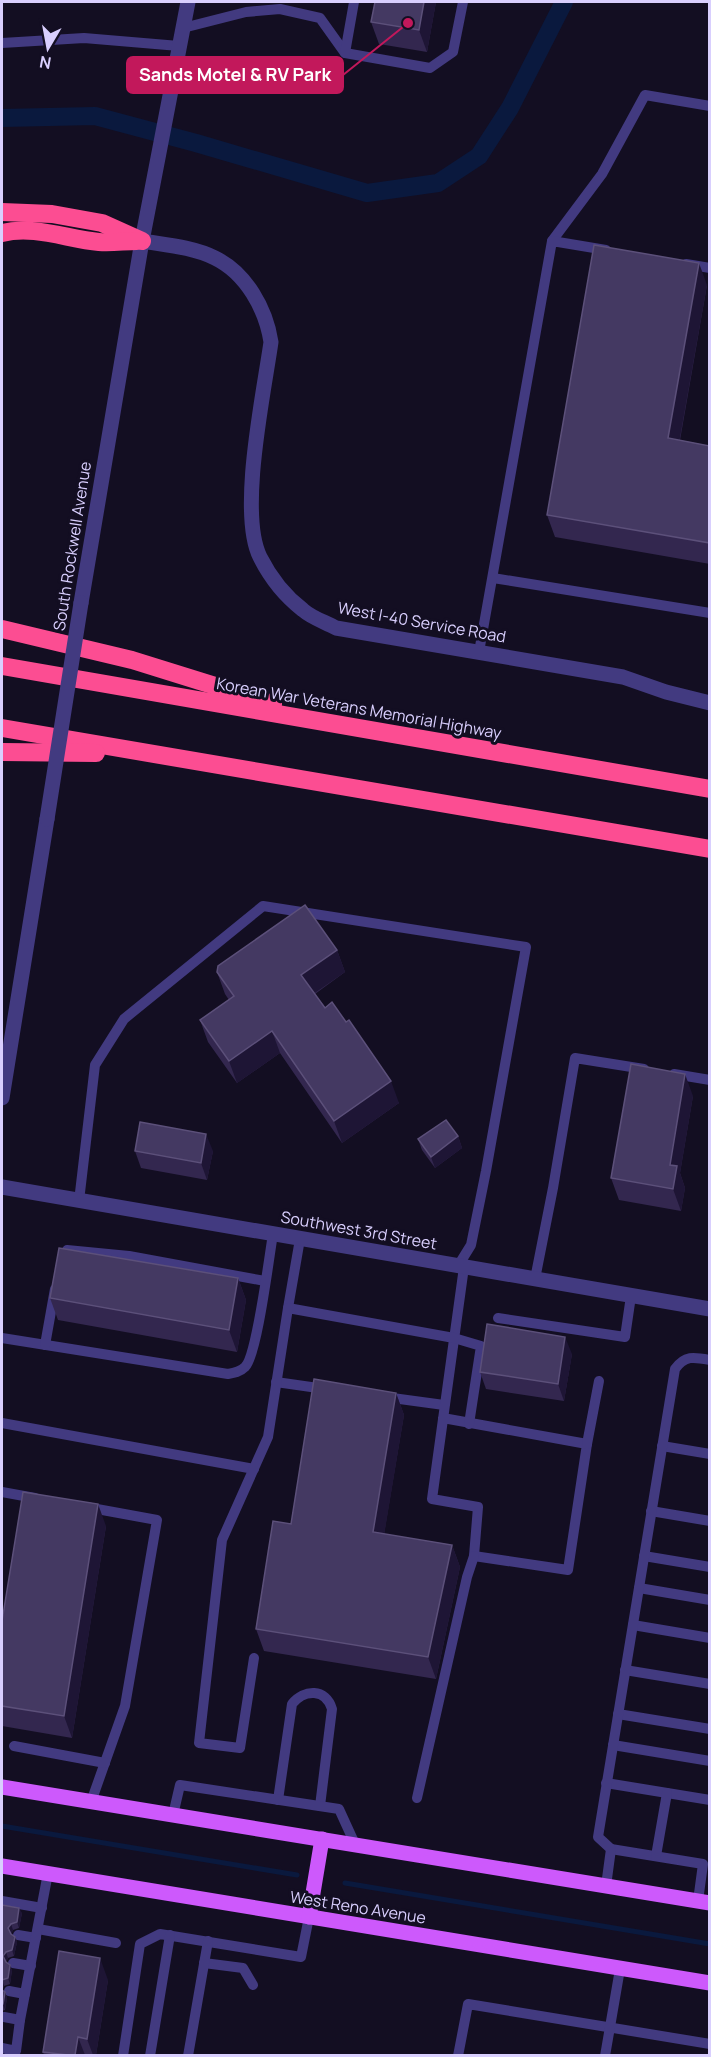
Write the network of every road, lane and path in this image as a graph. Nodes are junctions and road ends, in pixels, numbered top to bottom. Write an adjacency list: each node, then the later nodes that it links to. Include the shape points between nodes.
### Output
1 (188, 2): 5 (street, South Rockwell Avenue)
2 (354, 2): 8 (lane)
3 (463, 2): 8 (lane, via 453,52 430,68)
4 (280, 5): 5 (lane); 8 (lane, via 320,18)
5 (183, 28): 7 (street, South Rockwell Avenue)
6 (2, 43): 7 (lane, via 84,38)
7 (179, 46): 12 (street, South Rockwell Avenue)
8 (345, 53)
9 (710, 106): 13 (lane, via 645,95 602,174)
10 (2, 213): 12 (highway, via 52,214 102,222)
11 (2, 232): 12 (highway, via 48,232 99,242)
12 (142, 241): 20 (street, West I-40 Service Road, via 189,249 216,259 238,275 256,298 269,325 271,342 251,490 253,531 259,555 277,585 304,611 336,628); 30 (street, South Rockwell Avenue, bridge)
13 (552, 241): 14 (lane); 17 (lane)
14 (620, 252)
15 (676, 262): 16 (lane)
16 (710, 268)
17 (494, 578): 18 (lane); 20 (lane)
18 (710, 613)
19 (2, 629): 24 (highway, via 132,660)
20 (479, 652): 22 (street, West I-40 Service Road, via 623,677)
21 (2, 666): 24 (highway, Korean War Veterans Memorial Highway)
22 (710, 703)
23 (2, 728): 26 (highway)
24 (355, 729): 27 (highway, Korean War Veterans Memorial Highway)
25 (2, 752): 26 (highway)
26 (152, 754): 28 (highway)
27 (710, 789)
28 (710, 849)
29 (710, 1080): 38 (lane, via 575,1058)
30 (2, 1098)
31 (2, 1187): 32 (street, Southwest 3rd Street)
32 (80, 1200): 33 (street, Southwest 3rd Street); 36 (lane, via 96,1065 124,1019 263,906 526,947 471,1245)
33 (273, 1234): 34 (street, Southwest 3rd Street); 39 (lane)
34 (300, 1239): 36 (street, Southwest 3rd Street); 41 (lane)
35 (60, 1256): 39 (lane, via 67,1250 129,1256)
36 (461, 1266): 38 (street, Southwest 3rd Street); 45 (lane)
37 (57, 1278): 46 (lane)
38 (535, 1279): 40 (street, Southwest 3rd Street)
39 (265, 1281): 46 (lane, via 254,1349 245,1367 237,1373)
40 (631, 1296): 42 (street, Southwest 3rd Street); 43 (lane, via 625,1337)
41 (288, 1308): 45 (lane); 49 (lane)
42 (710, 1309)
43 (498, 1318)
44 (2, 1338): 46 (lane)
45 (454, 1338): 52 (lane); 55 (lane, via 482,1346)
46 (45, 1345)
47 (710, 1360): 57 (lane, via 691,1356 675,1369)
48 (599, 1381): 56 (lane)
49 (276, 1382): 50 (lane); 59 (lane, via 268,1437)
50 (332, 1390)
51 (377, 1396): 52 (lane)
52 (444, 1405): 53 (lane)
53 (443, 1418): 55 (lane); 65 (lane, via 432,1499 478,1508)
54 (2, 1423): 59 (lane)
55 (469, 1424): 56 (lane)
56 (587, 1444): 65 (lane, via 568,1570)
57 (662, 1446): 58 (lane); 63 (lane)
58 (710, 1454)
59 (254, 1469): 72 (lane, via 222,1540 199,1743 240,1748)
60 (2, 1492): 61 (lane)
61 (46, 1500)
62 (79, 1506): 80 (lane, via 157,1520 125,1706)
63 (651, 1511): 64 (lane); 66 (lane)
64 (710, 1521)
65 (474, 1556): 84 (lane)
66 (644, 1556): 67 (lane); 68 (lane)
67 (710, 1567)
68 (639, 1588): 69 (lane); 70 (lane)
69 (710, 1600)
70 (633, 1625): 71 (lane); 73 (lane)
71 (710, 1638)
72 (254, 1658)
73 (625, 1670): 74 (lane); 75 (lane)
74 (710, 1684)
75 (618, 1714): 76 (lane); 77 (lane)
76 (710, 1729)
77 (613, 1745): 79 (lane); 81 (lane)
78 (14, 1746): 80 (lane)
79 (710, 1761)
80 (105, 1763): 87 (lane)
81 (606, 1783): 83 (lane); 92 (lane, via 598,1837)
82 (2, 1787): 87 (main road)
83 (667, 1793): 86 (lane); 93 (lane)
84 (417, 1798)
85 (278, 1800): 88 (lane); 88 (lane, via 292,1704 305,1693 315,1692 323,1694 332,1709); 89 (lane, via 180,1785)
86 (710, 1800)
87 (91, 1802): 89 (main road)
88 (320, 1806): 91 (lane, via 339,1809)
89 (174, 1815): 90 (main road)
90 (322, 1839): 91 (main road); 100 (main road)
91 (355, 1844): 96 (main road)
92 (611, 1849): 93 (lane); 96 (lane)
93 (656, 1856): 98 (lane, via 703,1864)
94 (2, 1866): 95 (main road, West Reno Avenue)
95 (48, 1873): 99 (lane); 100 (main road, West Reno Avenue)
96 (606, 1886): 98 (main road)
97 (2, 1901): 99 (lane)
98 (704, 1902)
99 (42, 1908): 101 (lane)
100 (309, 1917): 104 (lane, via 301,1957); 109 (main road, West Reno Avenue)
101 (37, 1934): 102 (lane); 105 (lane); 108 (lane)
102 (18, 1935)
103 (170, 1935): 104 (lane); 120 (lane, via 160,1934 140,1944); 121 (lane)
104 (208, 1941): 107 (lane)
105 (116, 1943)
106 (13, 1963): 108 (lane)
107 (204, 1963): 111 (lane, via 243,1968); 122 (lane)
108 (31, 1966): 113 (lane)
109 (620, 1969): 110 (main road, West Reno Avenue); 116 (lane)
110 (710, 1983)
111 (253, 1985)
112 (9, 1991): 113 (lane)
113 (25, 1994): 115 (lane)
114 (4, 2017): 115 (lane)
115 (20, 2020): 119 (lane)
116 (610, 2026): 117 (lane); 123 (lane, via 468,2004); 124 (lane)
117 (710, 2044)
118 (2, 2048): 119 (lane)
119 (16, 2053)
120 (123, 2055)
121 (150, 2055)
122 (188, 2055)
123 (459, 2055)
124 (605, 2055)

